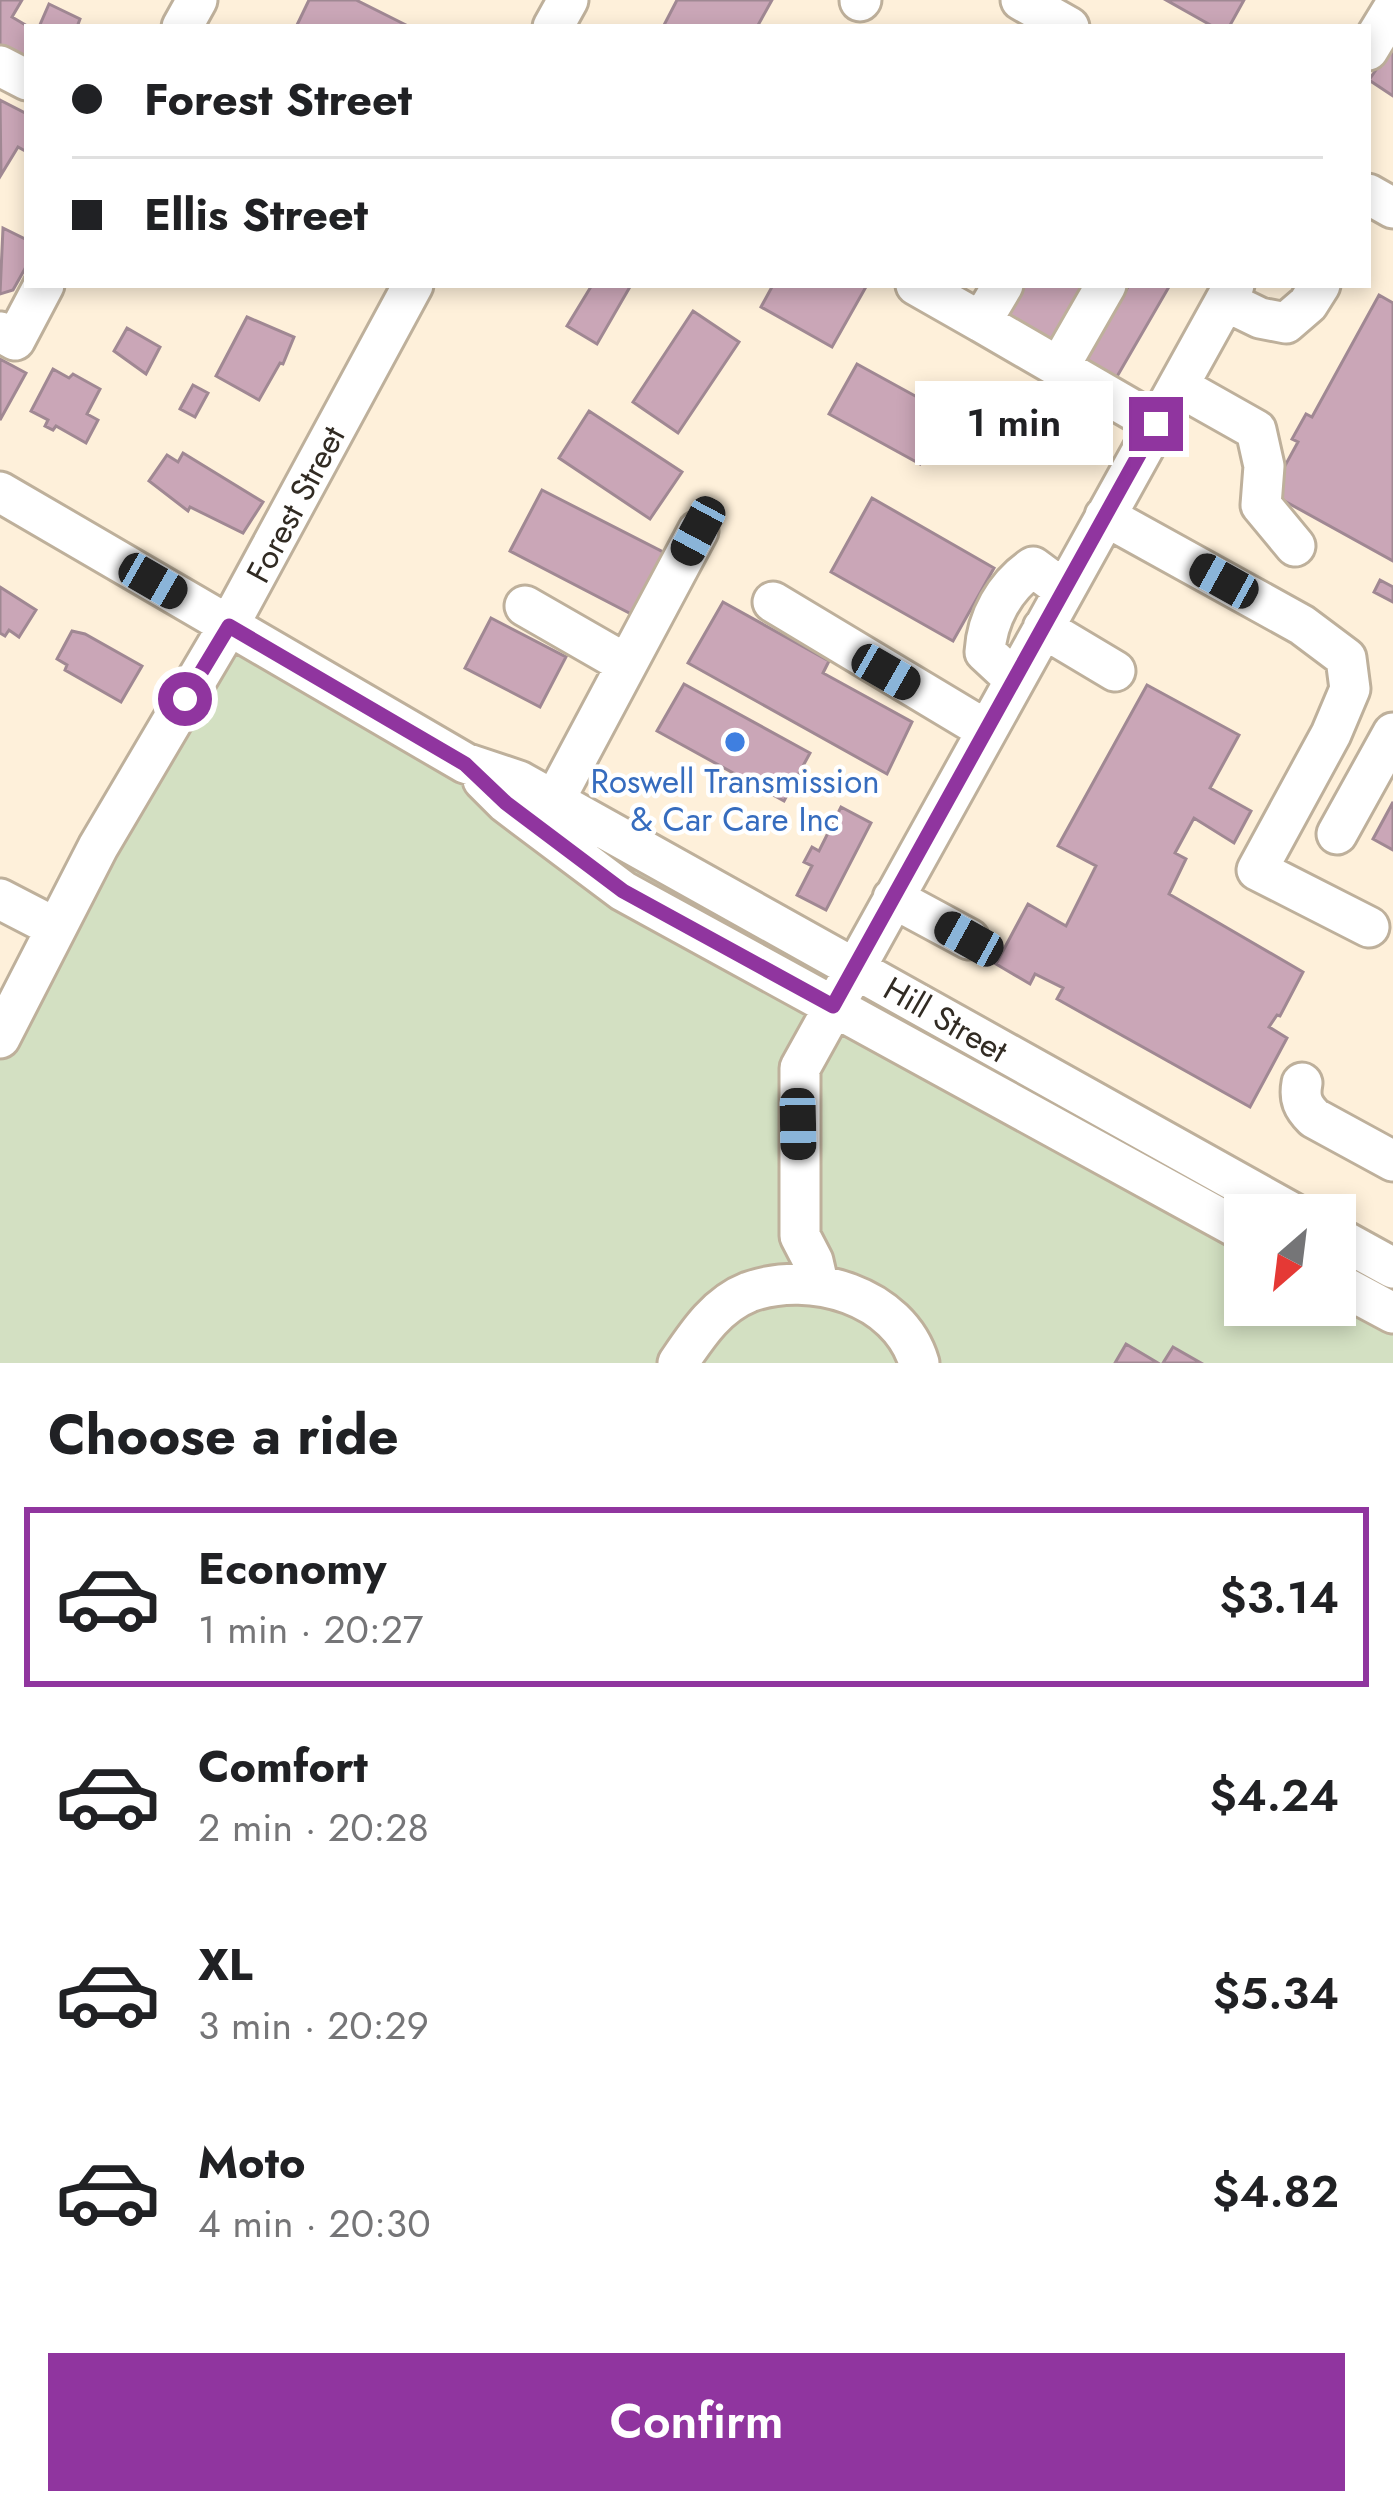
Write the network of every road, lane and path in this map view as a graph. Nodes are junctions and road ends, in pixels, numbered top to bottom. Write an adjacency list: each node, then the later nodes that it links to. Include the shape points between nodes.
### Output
1 (1021, 0): 3 (street)
2 (1393, 9): 4 (street)
3 (1060, 24)
4 (1371, 45)
5 (42, 288): 13 (street, via 15,340)
6 (411, 288): 24 (street, Forest Street)
7 (921, 288): 12 (street)
8 (1001, 288): 12 (street)
9 (1104, 288): 14 (street)
10 (1318, 288): 11 (street, via 1286,323 1260,317)
11 (1229, 293): 15 (street)
12 (981, 322): 14 (street)
13 (0, 332)
14 (1059, 368): 16 (street)
15 (1178, 386): 16 (street); 20 (street, via 1256,430 1262,505)
16 (1156, 424): 18 (street)
17 (0, 492): 24 (street, Hill Street)
18 (1105, 516): 21 (street); 36 (street, via 1303,625 1346,658 1350,689 1257,870)
19 (698, 531): 26 (street)
20 (1295, 546)
21 (1064, 590): 25 (street); 28 (street, via 1033,567 986,628 985,652)
22 (772, 602): 29 (street)
23 (525, 606): 26 (street)
24 (229, 626): 31 (street, Hill Street); 37 (street, Forest Street)
25 (1043, 628): 27 (street); 28 (street)
26 (626, 664): 32 (street)
27 (1115, 671)
28 (1015, 679): 29 (street)
29 (986, 730): 35 (street)
30 (1393, 733): 33 (street)
31 (465, 764): 32 (street, Hill Street); 40 (street, Hill Street, via 623,891)
32 (554, 801): 39 (street, Hill Street)
33 (1337, 834)
34 (0, 898): 37 (street)
35 (893, 898): 38 (street); 39 (street)
36 (1369, 927)
37 (56, 928): 41 (street, Forest Street)
38 (969, 939)
39 (854, 967): 40 (street); 44 (street, Hill Street)
40 (833, 1006): 45 (street, Hill Street); 48 (street, via 800,1069 800,1236 786,1259)
41 (0, 1038)
42 (1302, 1083): 43 (street, via 1300,1096 1314,1118)
43 (1393, 1161)
44 (1259, 1194)
45 (1224, 1220)
46 (1356, 1248): 47 (street)
47 (1393, 1268)
48 (802, 1285): 51 (street, via 748,1292 706,1321); 52 (street, via 846,1291 886,1316)
49 (1356, 1293): 50 (street)
50 (1393, 1313)
51 (678, 1363)
52 (919, 1363)

